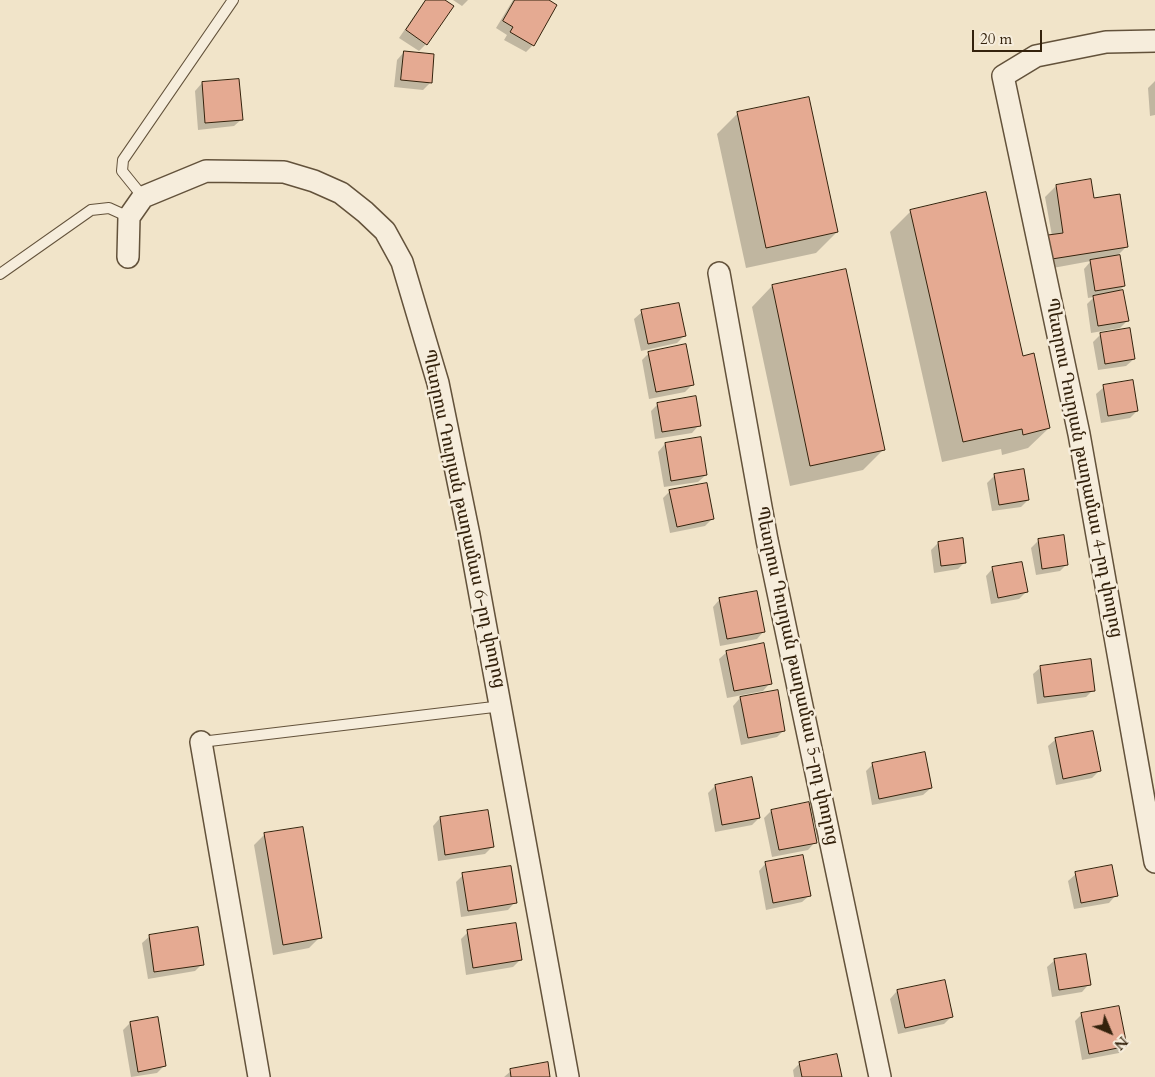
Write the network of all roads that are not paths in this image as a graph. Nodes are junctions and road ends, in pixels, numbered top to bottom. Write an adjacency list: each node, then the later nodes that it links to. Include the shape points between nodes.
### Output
1 (233, 0): 3 (lane, via 123,160 122,171)
2 (1155, 41): 10 (street, Պետրոս Դուրյան թաղամաս 4-րդ փողոց, via 1106,42 1036,56 1003,76 1079,434)
3 (143, 197): 4 (street); 8 (street, Պետրոս Դուրյան թաղամաս 6-րդ փողոց, via 206,171 284,172 342,193 385,232 402,262 438,383)
4 (129, 217): 5 (street); 7 (lane, via 109,208 91,210)
5 (128, 257)
6 (719, 273): 13 (street, Պետրոս Դուրյան թաղամաս 5-րդ փողոց, via 767,540)
7 (0, 274)
8 (502, 706): 9 (lane); 12 (street, Պետրոս Դուրյան թաղամաս 6-րդ փողոց)
9 (201, 742): 11 (street)
10 (1155, 862)
11 (260, 1077)
12 (568, 1077)
13 (880, 1077)

